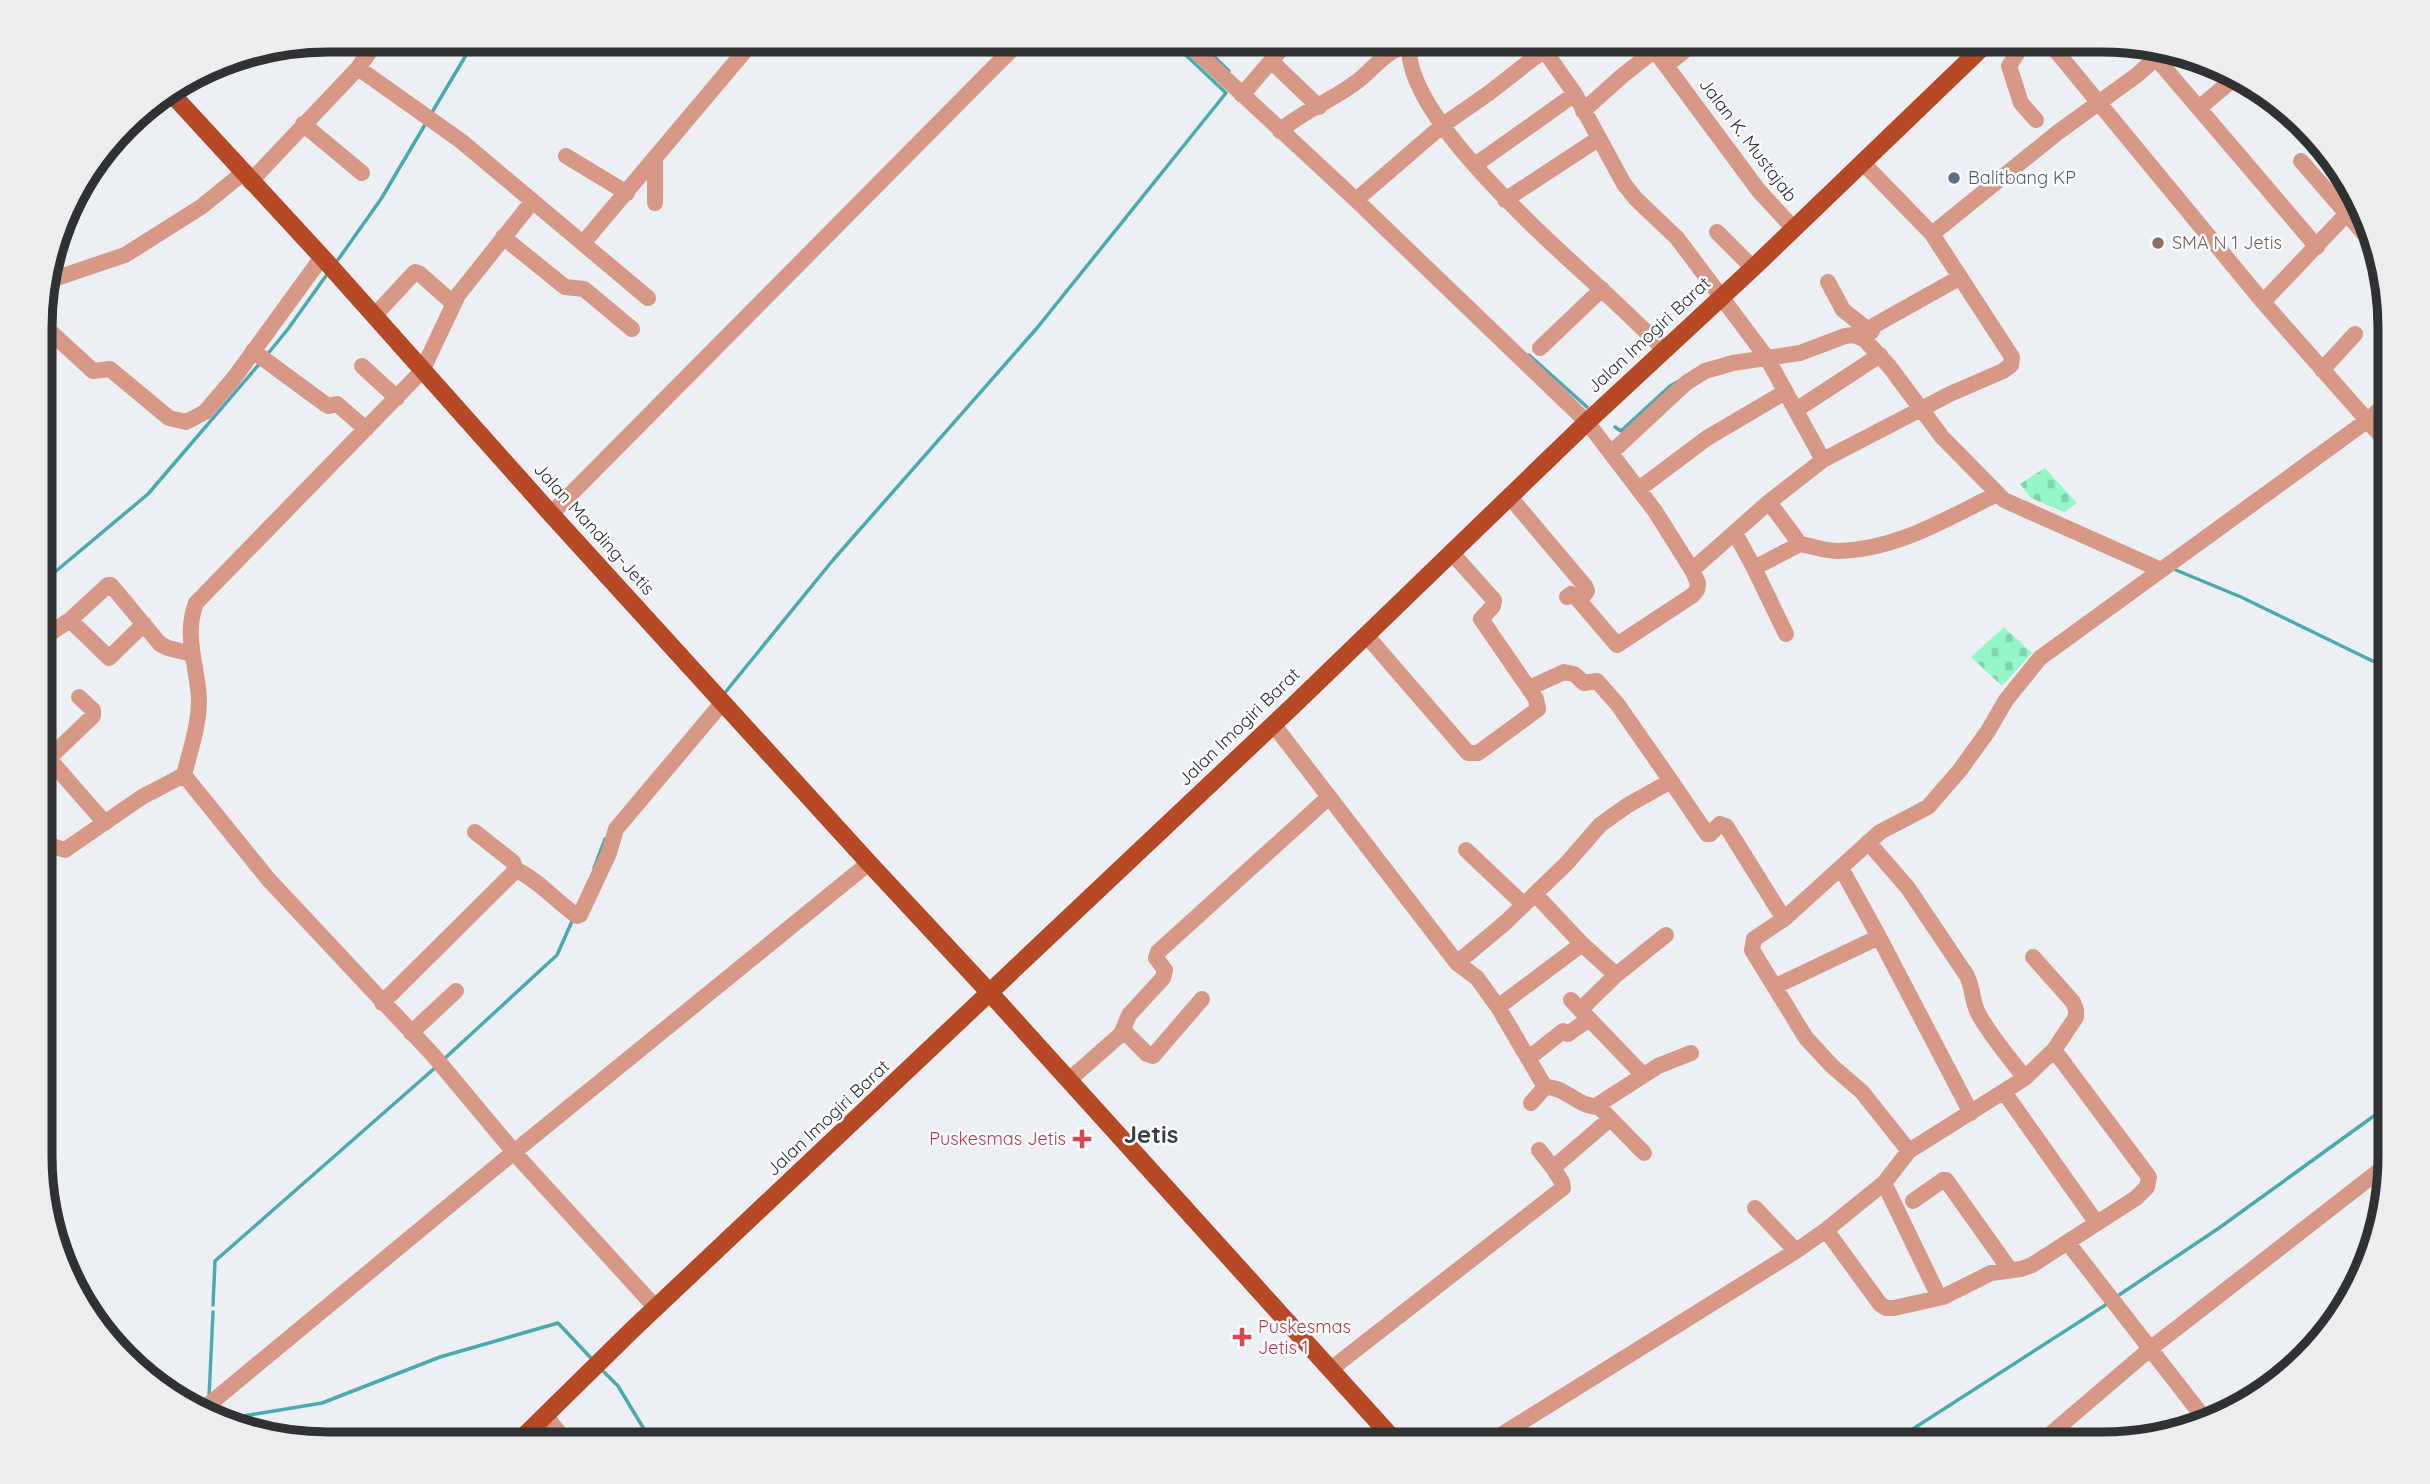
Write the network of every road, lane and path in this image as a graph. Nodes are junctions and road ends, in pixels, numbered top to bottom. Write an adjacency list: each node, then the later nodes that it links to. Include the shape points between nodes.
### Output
1 (369, 52): 20 (street)
2 (744, 52): 35 (street)
3 (1009, 52): 92 (street)
4 (1199, 52): 22 (street)
5 (1278, 52): 18 (street)
6 (1392, 52): 26 (street)
7 (1410, 52): 31 (street, via 1421,91)
8 (1536, 52): 31 (street)
9 (1551, 52): 23 (street)
10 (1643, 52): 28 (street)
11 (1658, 52): 19 (street, Jalan K. Mustajab)
12 (1683, 52): 19 (street)
13 (1978, 52): 37 (main road, Jalan Imogiri Barat)
14 (2018, 52): 29 (street, via 2009,66 2021,103)
15 (2057, 52): 25 (street)
16 (2155, 58): 25 (street)
17 (2166, 60): 27 (street)
18 (1270, 61): 22 (street); 26 (street)
19 (1667, 65): 48 (street, Jalan K. Mustajab, via 1759,191)
20 (358, 68): 30 (street); 44 (street, via 461,141)
21 (2229, 83): 27 (street)
22 (1247, 90): 32 (street)
23 (1575, 94): 28 (street); 38 (street)
24 (176, 98): 40 (main road, Jalan Manding-Jetis)
25 (2100, 103): 50 (street); 62 (street)
26 (1319, 107): 32 (street)
27 (2199, 108): 53 (street)
28 (1583, 111): 33 (street)
29 (2036, 120)
30 (303, 124): 39 (street); 40 (street)
31 (1443, 125): 38 (street); 42 (street)
32 (1285, 127): 42 (street)
33 (1598, 139): 43 (street); 60 (street, via 1630,191 1676,239)
34 (566, 156): 41 (street)
35 (655, 158): 41 (street); 45 (street)
36 (2301, 161): 46 (street)
37 (1863, 163): 48 (main road, Jalan Imogiri Barat); 50 (street)
38 (1475, 165): 43 (street)
39 (362, 173)
40 (247, 178): 54 (main road, Jalan Manding-Jetis); 56 (street, via 125,255)
41 (627, 193): 52 (street)
42 (1361, 195): 83 (street)
43 (1505, 200): 59 (street)
44 (532, 202): 51 (street); 52 (street)
45 (655, 204)
46 (2349, 206)
47 (2351, 210): 53 (street)
48 (1794, 229): 55 (main road, Jalan Imogiri Barat)
49 (1717, 232): 55 (street)
50 (1932, 234): 57 (street)
51 (503, 237): 63 (street); 65 (street, via 565,287 584,289)
52 (584, 242): 61 (street)
53 (2317, 247): 62 (street)
54 (324, 259): 64 (main road, Jalan Manding-Jetis); 73 (street)
55 (1753, 268): 60 (main road, Jalan Imogiri Barat)
56 (57, 278)
57 (1959, 278): 67 (street); 79 (street, via 2009,351 2011,365)
58 (1828, 282): 67 (street, via 1843,310)
59 (1602, 289): 69 (street); 70 (street)
60 (1720, 296): 70 (main road, Jalan Imogiri Barat); 71 (street)
61 (648, 298)
62 (2263, 302): 75 (street)
63 (454, 304): 64 (street, via 415,272); 76 (street)
64 (374, 316): 76 (main road, Jalan Manding-Jetis)
65 (632, 329)
66 (52, 333): 73 (street, via 93,371 110,369 169,418 186,422 205,412)
67 (1866, 334): 71 (street, via 1845,336 1800,354); 72 (street)
68 (2355, 334): 75 (street)
69 (1540, 348)
70 (1665, 349): 83 (main road, Jalan Imogiri Barat)
71 (1764, 353): 77 (street); 86 (street, via 1696,376)
72 (1880, 355): 79 (street); 80 (street)
73 (259, 356): 84 (street, via 325,404 337,404)
74 (362, 366): 78 (street)
75 (2322, 370): 82 (street)
76 (422, 371): 78 (street); 92 (main road, Jalan Manding-Jetis)
77 (1786, 391): 80 (street); 88 (street, via 1707,438)
78 (397, 398): 84 (street)
79 (1927, 407): 87 (street); 89 (street, via 1942,437)
80 (1796, 410): 87 (street)
81 (2378, 411): 82 (street)
82 (2368, 420): 85 (street); 96 (street)
83 (1587, 422): 86 (street); 90 (main road, Jalan Imogiri Barat)
84 (366, 429): 104 (street, via 198,599)
85 (2378, 432)
86 (1612, 452): 88 (street)
87 (1822, 460): 91 (street)
88 (1639, 489): 98 (street)
89 (1997, 494): 94 (street, via 1912,537 1835,551); 96 (street, via 2025,510)
90 (1509, 496): 95 (main road, Jalan Imogiri Barat); 98 (street, via 1585,586 1587,591 1573,599 1616,645 1693,595 1698,583)
91 (1769, 502): 93 (street); 94 (street)
92 (551, 514): 107 (main road, Jalan Manding-Jetis)
93 (1735, 533): 97 (street); 98 (street)
94 (1800, 544): 97 (street)
95 (1451, 552): 103 (main road, Jalan Imogiri Barat); 105 (street, via 1494,600 1481,621)
96 (2165, 567): 116 (street, via 2040,658 2006,699 1948,786 1928,807)
97 (1754, 568): 102 (street)
98 (1692, 570)
99 (70, 620): 100 (street, via 109,658); 100 (street, via 111,585); 101 (street)
100 (144, 624): 104 (street, via 160,644)
101 (52, 632)
102 (1786, 634)
103 (1366, 635): 105 (street, via 1468,753 1478,753 1538,709); 108 (main road, Jalan Imogiri Barat)
104 (185, 652): 111 (street, via 199,701)
105 (1529, 688): 112 (street, via 1569,672 1584,682 1597,681)
106 (79, 698): 109 (street, via 94,713)
107 (721, 699): 119 (main road, Jalan Manding-Jetis); 121 (street, via 616,829 580,915 561,906)
108 (1273, 724): 113 (street); 132 (main road, Jalan Imogiri Barat)
109 (52, 751)
110 (52, 763): 114 (street)
111 (184, 775): 114 (street); 134 (street, via 269,880)
112 (1671, 781): 122 (street, via 1600,825); 123 (street, via 1707,834 1720,824 1727,825)
113 (1329, 797): 128 (street); 137 (street, via 1158,953 1165,974 1129,1015)
114 (105, 823): 117 (street, via 65,850)
115 (475, 832): 121 (street, via 513,862)
116 (1868, 842): 120 (street); 143 (street, via 1908,888 1967,976 1979,1015)
117 (52, 846)
118 (1466, 850): 122 (street)
119 (869, 863): 132 (main road, Jalan Manding-Jetis); 152 (street)
120 (1841, 868): 123 (street); 125 (street)
121 (516, 870): 134 (street)
122 (1530, 900): 126 (street); 128 (street)
123 (1784, 919): 130 (street, via 1752,945)
124 (1666, 935): 129 (street)
125 (1880, 937): 130 (street); 149 (street)
126 (1582, 944): 129 (street); 135 (street)
127 (2033, 957): 139 (street, via 2076,1010)
128 (1457, 963): 135 (street, via 1477,978)
129 (1616, 975): 136 (street)
130 (1776, 986): 151 (street, via 1806,1038 1862,1092)
131 (456, 990): 138 (street)
132 (990, 993): 144 (main road, Jalan Manding-Jetis); 165 (main road, Jalan Imogiri Barat)
133 (1202, 999): 137 (street, via 1153,1056)
134 (382, 1003): 138 (street)
135 (1498, 1007): 141 (street)
136 (1580, 1009): 141 (street, via 1566,1032); 142 (street)
137 (1124, 1030): 144 (street)
138 (411, 1033): 152 (street)
139 (2054, 1050): 143 (street); 159 (street, via 2149,1177 2147,1187 2136,1198)
140 (1692, 1053): 142 (street)
141 (1529, 1058): 145 (street)
142 (1643, 1075): 148 (street, via 1602,1102)
143 (2025, 1078): 146 (street)
144 (1069, 1080): 167 (main road, Jalan Manding-Jetis)
145 (1545, 1087): 147 (street); 148 (street, via 1563,1091)
146 (2004, 1092): 149 (street); 159 (street)
147 (1531, 1102)
148 (1604, 1113): 153 (street); 154 (street)
149 (1971, 1113): 151 (street)
150 (1539, 1150): 154 (street)
151 (1909, 1151): 156 (street)
152 (514, 1152): 165 (street); 168 (street)
153 (1644, 1153)
154 (1553, 1168): 167 (street, via 1561,1189)
155 (2377, 1172): 166 (street)
156 (1884, 1183): 160 (street); 164 (street)
157 (1913, 1201): 163 (street, via 1946,1180)
158 (1755, 1208): 162 (street)
159 (2096, 1222): 161 (street)
160 (1826, 1230): 162 (street); 164 (street, via 1886,1308)
161 (2068, 1244): 163 (street, via 2032,1265); 166 (street)
162 (1796, 1251): 174 (street)
163 (2010, 1270): 164 (street, via 1991,1273)
164 (1939, 1297)
165 (656, 1308): 170 (main road, Jalan Imogiri Barat)
166 (2150, 1349): 169 (street); 175 (street)
167 (1331, 1369): 173 (main road, Jalan Manding-Jetis)
168 (209, 1405)
169 (2200, 1414)
170 (545, 1415): 171 (main road, Jalan Imogiri Barat); 172 (street)
171 (528, 1432)
172 (558, 1432)
173 (1387, 1432)
174 (1506, 1432)
175 (2053, 1432)

